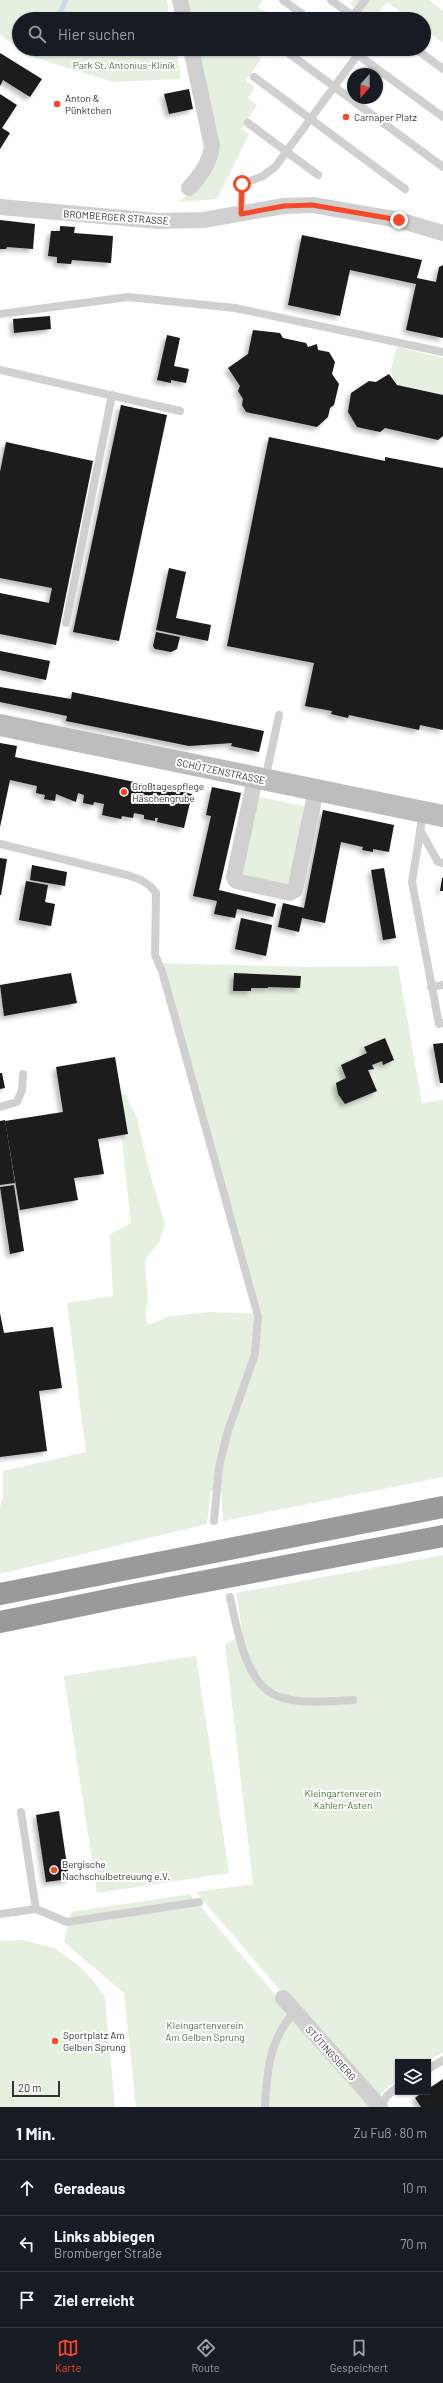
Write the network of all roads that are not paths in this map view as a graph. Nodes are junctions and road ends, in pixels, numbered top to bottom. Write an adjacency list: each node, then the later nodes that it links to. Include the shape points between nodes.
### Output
1 (180, 0): 5 (street)
2 (284, 0): 6 (lane)
3 (331, 0): 7 (lane)
4 (364, 0): 8 (lane)
5 (183, 12)
6 (300, 12)
7 (347, 12)
8 (358, 12)
9 (193, 56): 23 (street, via 212,146 202,174)
10 (292, 56): 16 (lane)
11 (357, 56): 16 (lane)
12 (365, 56): 17 (lane)
13 (425, 56): 14 (lane)
14 (443, 69)
15 (254, 77): 18 (lane)
16 (334, 87): 18 (lane); 21 (lane)
17 (443, 117)
18 (310, 119): 20 (lane); 24 (lane)
19 (248, 123): 20 (lane)
20 (286, 151): 22 (lane); 26 (lane, via 275,167 262,176 242,184)
21 (443, 167)
22 (318, 175)
23 (189, 188)
24 (405, 189)
25 (0, 207): 26 (street, BROMBERGER STRASSE, via 158,221 204,220)
26 (241, 214): 27 (street, BROMBERGER STRASSE, via 284,206 312,205 399,220)
27 (443, 233)
28 (0, 314): 29 (lane, via 128,297 235,308)
29 (443, 352)
30 (0, 370): 31 (lane)
31 (112, 395): 32 (lane); 33 (lane)
32 (180, 410)
33 (66, 623)
34 (279, 715): 36 (lane)
35 (0, 725): 36 (street, SCHÜTZENSTRASSE)
36 (260, 779): 37 (street, SCHÜTZENSTRASSE); 37 (street, via 234,877 236,881 290,893 295,890)
37 (316, 790): 38 (street, SCHÜTZENSTRASSE)
38 (429, 820): 40 (lane, via 438,862); 42 (lane, via 412,882)
39 (0, 844): 47 (lane, via 137,878 150,885 156,893 155,955 162,971 258,1316 255,1354 227,1434 219,1467)
40 (443, 863)
41 (443, 985): 42 (lane)
42 (431, 987): 43 (lane, via 439,1024)
43 (443, 1023)
44 (23, 1074): 45 (lane, via 22,1090 17,1102)
45 (0, 1107)
46 (443, 1508): 49 (highway)
47 (214, 1521)
48 (443, 1536): 51 (highway)
49 (0, 1594)
50 (230, 1597): 52 (lane, via 243,1651 251,1669 267,1691 287,1700)
51 (0, 1622)
52 (353, 1700)
53 (21, 1812): 55 (lane)
54 (199, 1902): 55 (lane, via 67,1922)
55 (36, 1909): 56 (lane)
56 (0, 1914)
57 (282, 1998): 58 (street, STÜTINGSBERG)
58 (294, 2012): 62 (lane, via 286,2021 270,2055); 63 (street, STÜTINGSBERG)
59 (443, 2060): 60 (lane)
60 (431, 2067)
61 (395, 2089): 63 (lane)
62 (265, 2107)
63 (380, 2107)

